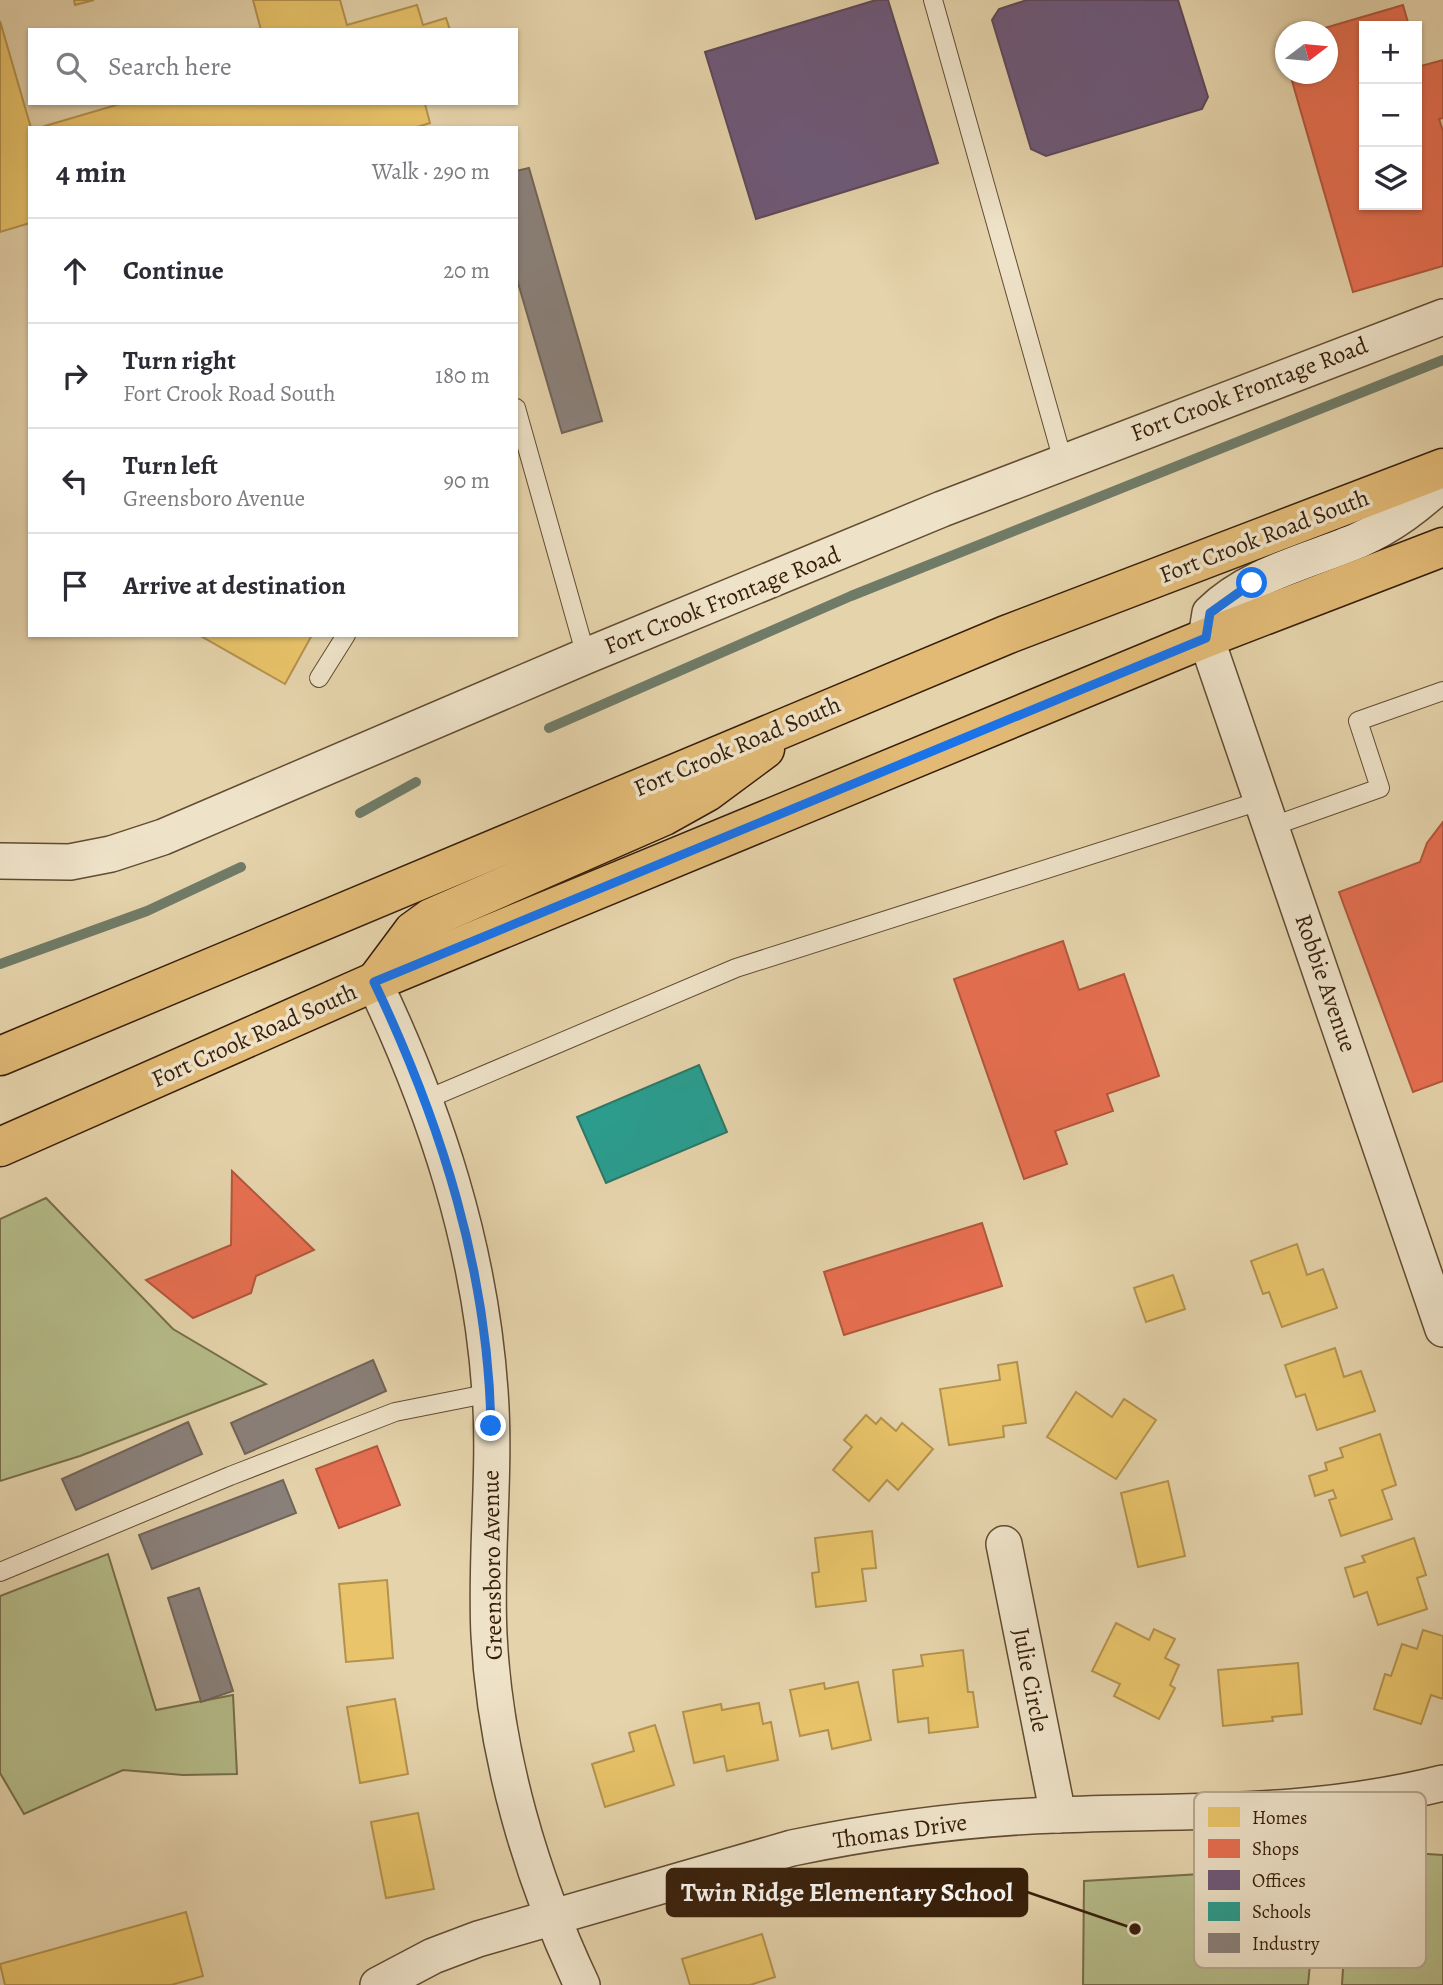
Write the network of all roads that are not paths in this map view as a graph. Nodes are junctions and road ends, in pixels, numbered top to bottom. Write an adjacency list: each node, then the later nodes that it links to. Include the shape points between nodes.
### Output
1 (933, 0): 4 (lane)
2 (1443, 317): 4 (street, Fort Crook Frontage Road)
3 (518, 415): 10 (lane)
4 (1063, 461): 10 (street, Fort Crook Frontage Road)
5 (1443, 468): 13 (main road, Fort Crook Road South)
6 (1443, 482): 9 (street, via 1404,517 1234,593 1210,613)
7 (1443, 547): 9 (main road, Fort Crook Road South)
8 (345, 637): 11 (lane)
9 (1206, 638): 14 (street, Robbie Avenue); 16 (main road, Fort Crook Road South)
10 (586, 656): 15 (street, Fort Crook Frontage Road, via 163,837 70,862)
11 (319, 678)
12 (1443, 691): 14 (lane, via 1358,721 1380,788)
13 (811, 715): 16 (main road, via 708,792 664,816 431,918 413,931); 17 (main road, Fort Crook Road South)
14 (1268, 813): 18 (lane, via 736,968); 20 (street, Robbie Avenue)
15 (0, 861)
16 (374, 982): 18 (street, Greensboro Avenue); 19 (main road, Fort Crook Road South)
17 (0, 1056)
18 (425, 1100): 21 (street, Greensboro Avenue, via 464,1220 478,1286)
19 (0, 1147)
20 (1443, 1329)
21 (491, 1393): 23 (lane, via 395,1412); 28 (street, Greensboro Avenue, via 488,1558 498,1716 513,1788)
22 (1004, 1544): 27 (street, Julie Circle)
23 (0, 1572)
24 (1443, 1783): 25 (street, Thomas Drive)
25 (1407, 1792)
26 (1194, 1811): 27 (street, Thomas Drive)
27 (1058, 1815): 28 (street, Thomas Drive, via 993,1818 845,1837 792,1848)
28 (552, 1918): 29 (street, Thomas Drive, via 433,1956); 30 (street, Greensboro Avenue)
29 (378, 1985)
30 (582, 1985)

